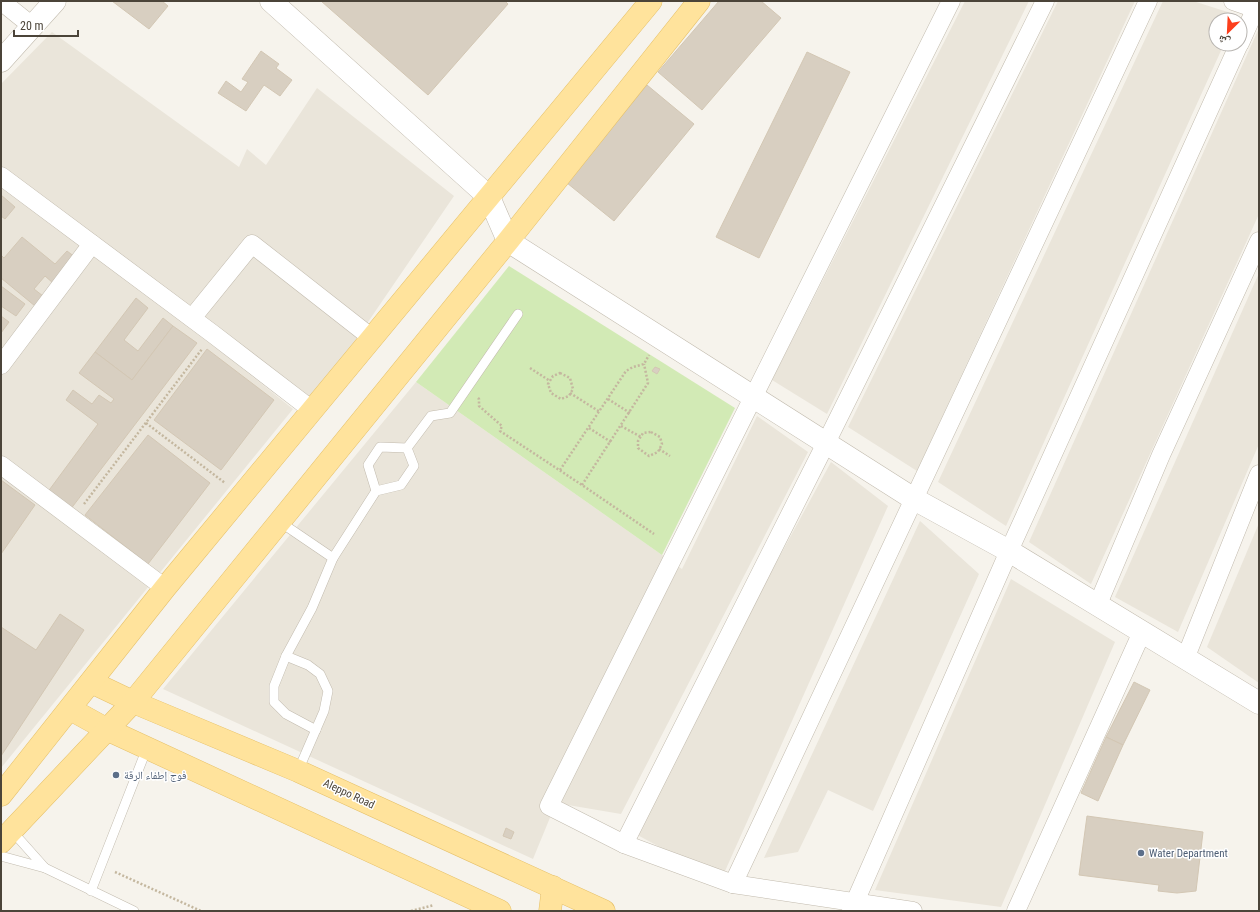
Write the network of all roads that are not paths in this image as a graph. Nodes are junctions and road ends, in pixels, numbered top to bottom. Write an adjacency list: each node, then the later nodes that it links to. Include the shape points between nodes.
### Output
1 (1, 1): 11 (street)
2 (54, 1): 11 (street)
3 (271, 1): 16 (street)
4 (651, 1): 16 (main road)
5 (699, 1): 17 (main road)
6 (951, 1): 24 (street)
7 (1045, 1): 26 (street)
8 (1148, 1): 31 (street)
9 (1233, 1): 10 (street)
10 (1258, 6): 12 (street)
11 (32, 26): 14 (street)
12 (1248, 27)
13 (1236, 52): 33 (street)
14 (1, 61)
15 (1, 176): 19 (street)
16 (489, 197): 17 (street); 22 (main road)
17 (508, 241): 24 (street); 32 (main road)
18 (1259, 241): 36 (street)
19 (92, 244): 21 (street); 23 (street)
20 (518, 314): 27 (lane, via 450,413 430,416)
21 (192, 318): 22 (street, via 252,244); 25 (street)
22 (372, 338): 25 (main road)
23 (1, 365)
24 (753, 397): 26 (street); 50 (street, via 549,806)
25 (312, 410): 35 (main road)
26 (826, 443): 31 (street); 50 (street)
27 (407, 448): 30 (lane, via 414,466 401,485); 30 (lane, via 380,447 368,465)
28 (1, 465): 35 (street)
29 (1259, 474): 39 (street)
30 (376, 491): 34 (lane)
31 (914, 499): 33 (street); 53 (street)
32 (280, 522): 34 (lane); 41 (main road)
33 (1009, 551): 36 (street); 57 (street)
34 (333, 558): 38 (lane, via 312,608)
35 (165, 588): 40 (main road)
36 (1098, 604): 37 (street)
37 (1142, 632): 39 (street); 63 (street)
38 (286, 656): 45 (lane, via 308,665 320,674 328,690 324,711); 45 (lane, via 274,686 274,702 286,714)
39 (1185, 659): 42 (street)
40 (91, 682): 41 (main road, Aleppo Road); 43 (main road)
41 (133, 702): 44 (main road); 47 (main road, Aleppo Road)
42 (1259, 703)
43 (70, 709): 44 (main road); 48 (main road)
44 (108, 730): 46 (main road); 49 (main road)
45 (316, 730): 47 (lane)
46 (148, 747): 55 (lane); 59 (main road)
47 (298, 771): 54 (main road, Aleppo Road)
48 (1, 795)
49 (5, 832): 52 (lane)
50 (624, 844): 53 (street)
51 (1, 856): 52 (lane)
52 (44, 868): 55 (lane)
53 (733, 884): 57 (street)
54 (553, 888): 56 (main road, Aleppo Road); 60 (main road)
55 (91, 891): 58 (lane)
56 (577, 905): 61 (main road, Aleppo Road)
57 (853, 907): 62 (street)
58 (134, 911)
59 (500, 911)
60 (550, 911)
61 (604, 911)
62 (913, 911)
63 (1016, 911)

